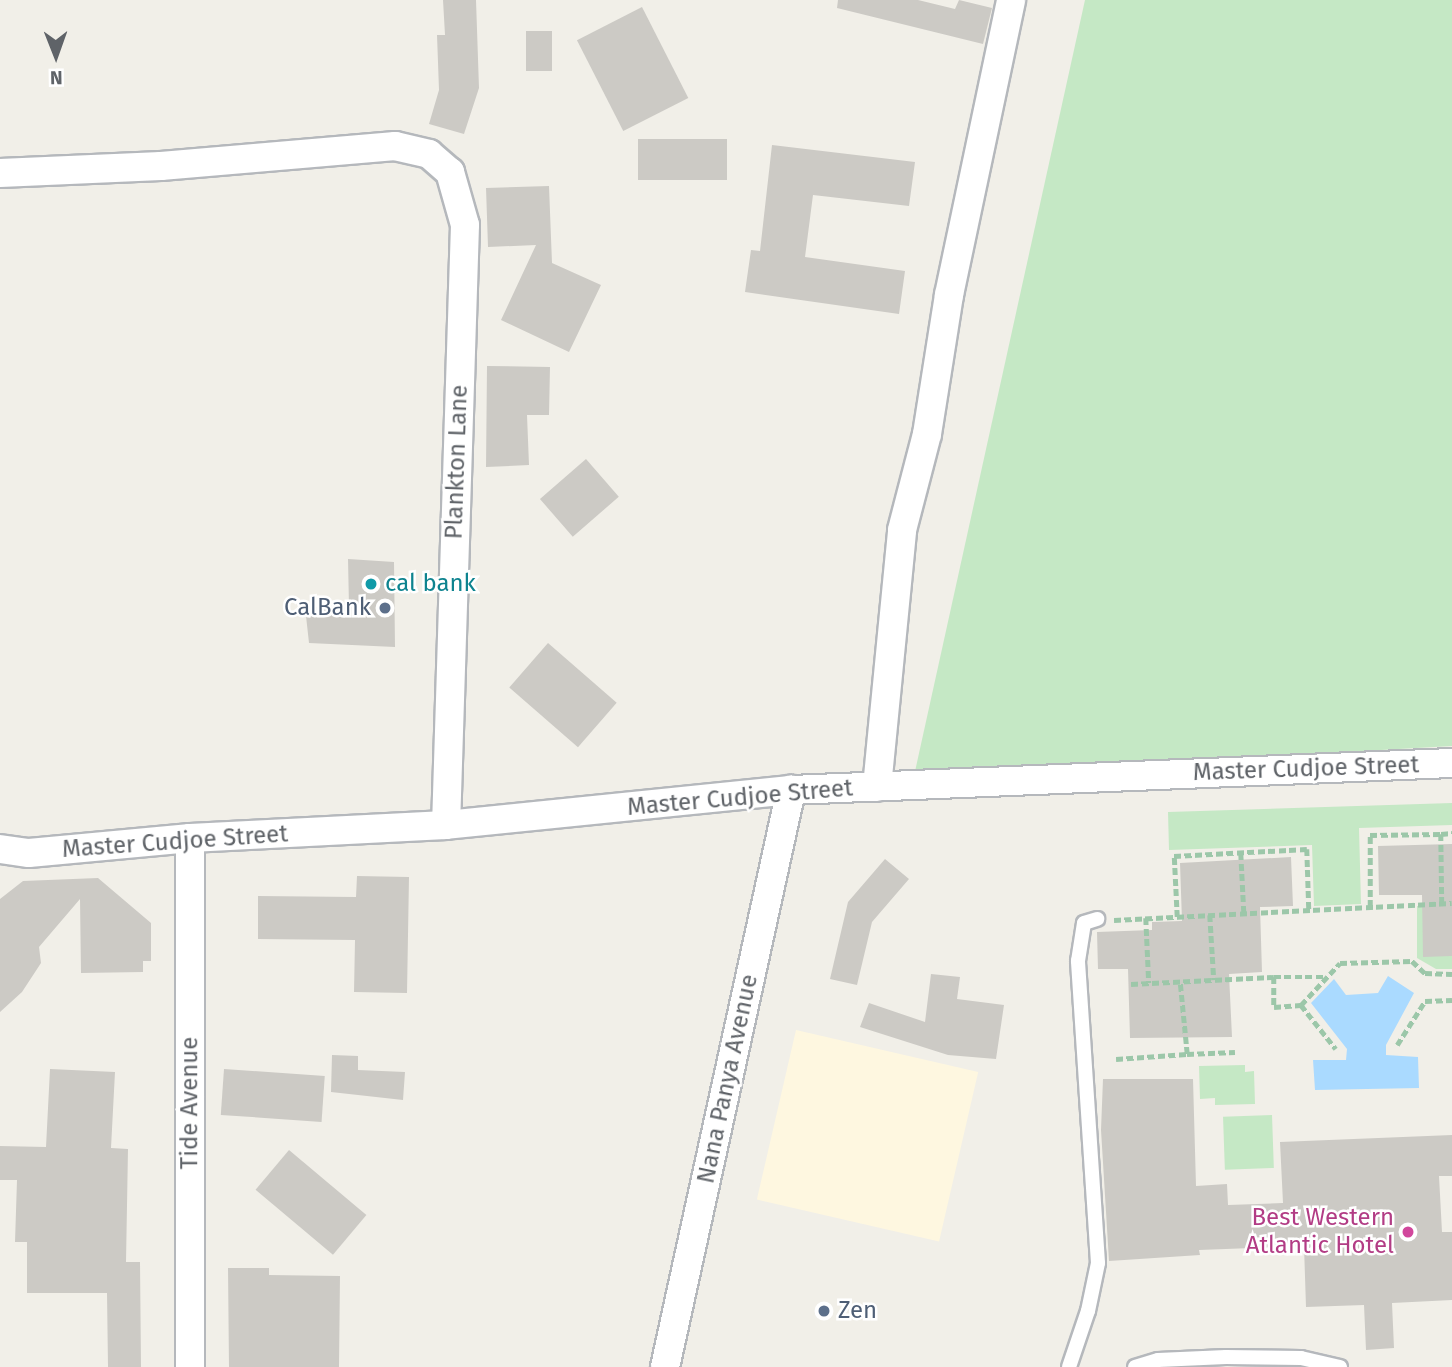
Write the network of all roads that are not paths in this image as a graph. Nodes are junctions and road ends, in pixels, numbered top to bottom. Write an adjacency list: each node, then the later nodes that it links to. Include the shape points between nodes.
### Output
1 (1011, 0): 4 (street, via 949,295 927,434 902,530)
2 (0, 173): 6 (street, Plankton Lane, via 161,166 395,146 429,155 450,172 465,225)
3 (1452, 764): 4 (street, Master Cudjoe Street)
4 (877, 787): 5 (street, Master Cudjoe Street)
5 (791, 790): 6 (street, Master Cudjoe Street); 14 (street, Nana Panya Avenue)
6 (446, 825): 7 (street, Master Cudjoe Street)
7 (190, 838): 9 (street, Master Cudjoe Street); 13 (street, Tide Avenue)
8 (0, 849): 9 (street, Master Cudjoe Street)
9 (29, 853): 10 (street, Master Cudjoe Street)
10 (0, 863)
11 (1101, 920): 15 (lane, via 1084,923 1078,961 1098,1264)
12 (1282, 1362): 16 (lane, via 1158,1360); 17 (lane)
13 (190, 1367)
14 (665, 1367)
15 (1069, 1367)
16 (1135, 1367)
17 (1340, 1367)

